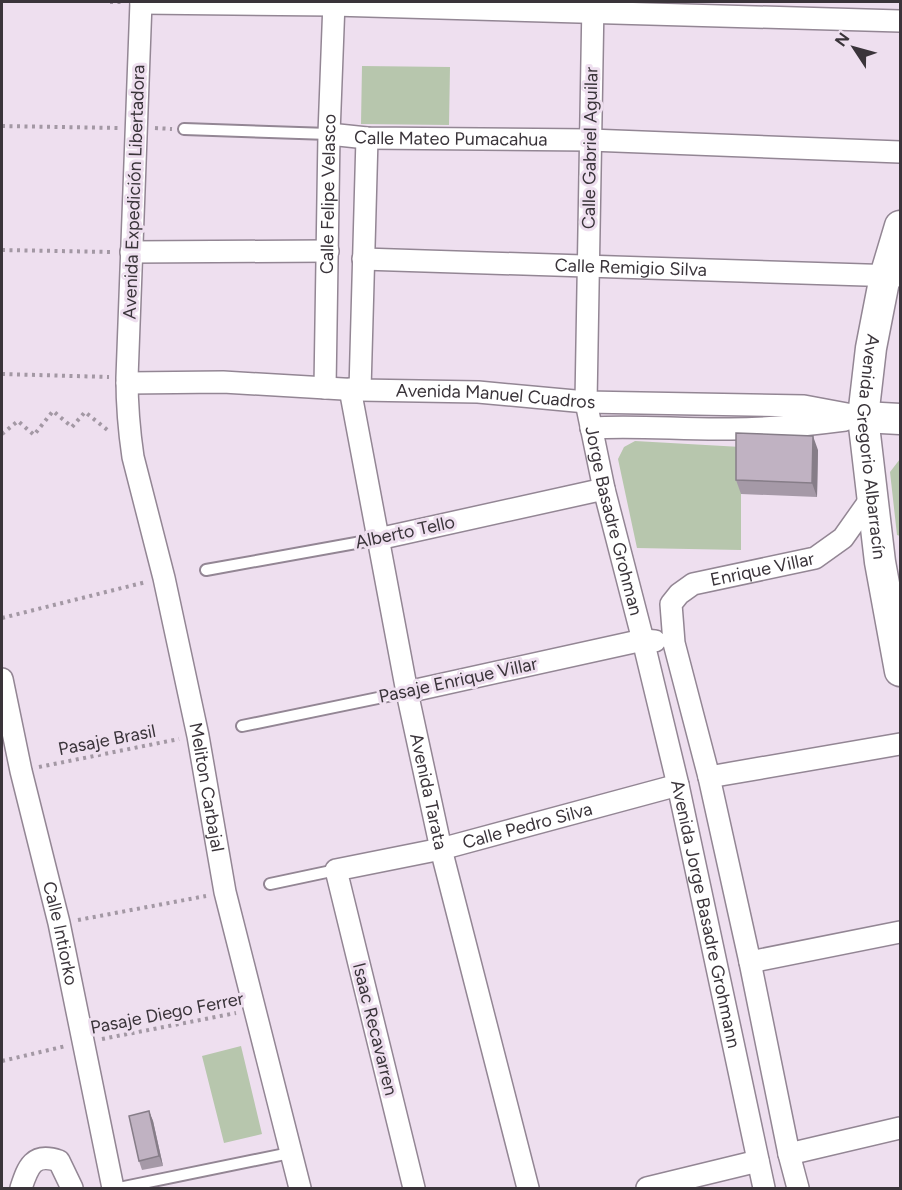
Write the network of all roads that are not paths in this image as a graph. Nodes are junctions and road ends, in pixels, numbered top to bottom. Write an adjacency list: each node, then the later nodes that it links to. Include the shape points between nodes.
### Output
1 (141, 2): 2 (street); 12 (street, Avenida Expedición Libertadora)
2 (333, 3): 3 (street); 6 (street, Calle Felipe Velasco)
3 (593, 7): 4 (street); 8 (street, Calle Gabriel Aguilar)
4 (900, 21)
5 (184, 129): 6 (lane, Calle Mateo Pumacahua)
6 (329, 134): 7 (street, Calle Mateo Pumacahua); 11 (street, Calle Felipe Velasco)
7 (367, 138): 8 (street, Calle Mateo Pumacahua); 13 (street, Calle Felipe Velasco)
8 (590, 140): 9 (street, Calle Mateo Pumacahua); 14 (street, Calle Gabriel Aguilar)
9 (900, 152)
10 (900, 226): 15 (street, Avenida Gregorio Albarracín)
11 (328, 251): 12 (street); 17 (street, Calle Felipe Velasco)
12 (131, 252): 16 (street, Avenida Expedición Libertadora)
13 (363, 259): 14 (street, Calle Remigio Silva); 18 (street, Calle Felipe Velasco)
14 (588, 265): 15 (street, Calle Remigio Silva); 19 (street, Calle Gabriel Aguilar)
15 (893, 276): 20 (street, Avenida Gregorio Albarracín, via 870,348)
16 (127, 380): 17 (street, Avenida Manuel Cuadros); 42 (street, Meliton Carbajal, via 133,457 198,736 225,892)
17 (325, 388): 18 (street, Avenida Manuel Cuadros)
18 (355, 390): 19 (street, Avenida Manuel Cuadros, via 478,392); 25 (street, Avenida Tarata)
19 (586, 402): 20 (street, Avenida Manuel Cuadros, via 804,406); 22 (street, Jorge Basadre Grohman)
20 (863, 417): 21 (street, Avenida Manuel Cuadros); 22 (street, Avenida Manuel Cuadros, via 808,425 730,429); 24 (street, Avenida Gregorio Albarracín)
21 (900, 419)
22 (591, 428): 23 (street, Jorge Basadre Grohman)
23 (604, 489): 25 (street, Alberto Tello); 27 (street, Jorge Basadre Grohman)
24 (872, 496): 28 (street, Enrique Villar, via 843,538 815,558 693,585 679,594 671,604); 29 (street, Avenida Gregorio Albarracín)
25 (378, 538): 26 (lane, Alberto Tello); 31 (street, Avenida Tarata)
26 (206, 570)
27 (643, 640): 28 (street, Pasaje Enrique Villar); 31 (street, Pasaje Enrique Villar); 35 (street, Avenida Jorge Basadre Grohmann)
28 (674, 642): 34 (street, Avenida Jorge Basadre Grohmann)
29 (900, 671)
30 (2, 679): 47 (street, Calle Intiorko, via 60,923)
31 (407, 692): 32 (lane, Pasaje Enrique Villar); 36 (street, Avenida Tarata)
32 (242, 726)
33 (900, 744): 34 (street)
34 (709, 777): 40 (street, Avenida Jorge Basadre Grohmann)
35 (678, 785): 36 (street, Calle Pedro Silva); 44 (street, Avenida Jorge Basadre Grohmann)
36 (441, 849): 37 (street, Calle Pedro Silva); 51 (street, Avenida Tarata)
37 (336, 870): 38 (lane, Calle Pedro Silva); 50 (street, Isaac Recavarren)
38 (270, 884)
39 (900, 932): 40 (street)
40 (750, 962): 43 (street, Avenida Jorge Basadre Grohmann)
41 (900, 1128): 43 (street)
42 (290, 1153): 48 (lane); 49 (street, Meliton Carbajal)
43 (789, 1154): 54 (street, Avenida Jorge Basadre Grohmann)
44 (758, 1161): 52 (street); 53 (street, Avenida Jorge Basadre Grohmann)
45 (21, 1188): 46 (street, via 27,1170 36,1160 46,1157 59,1161)
46 (72, 1188)
47 (113, 1188)
48 (119, 1188)
49 (300, 1188)
50 (414, 1188)
51 (528, 1188)
52 (647, 1188)
53 (764, 1188)
54 (798, 1188)

